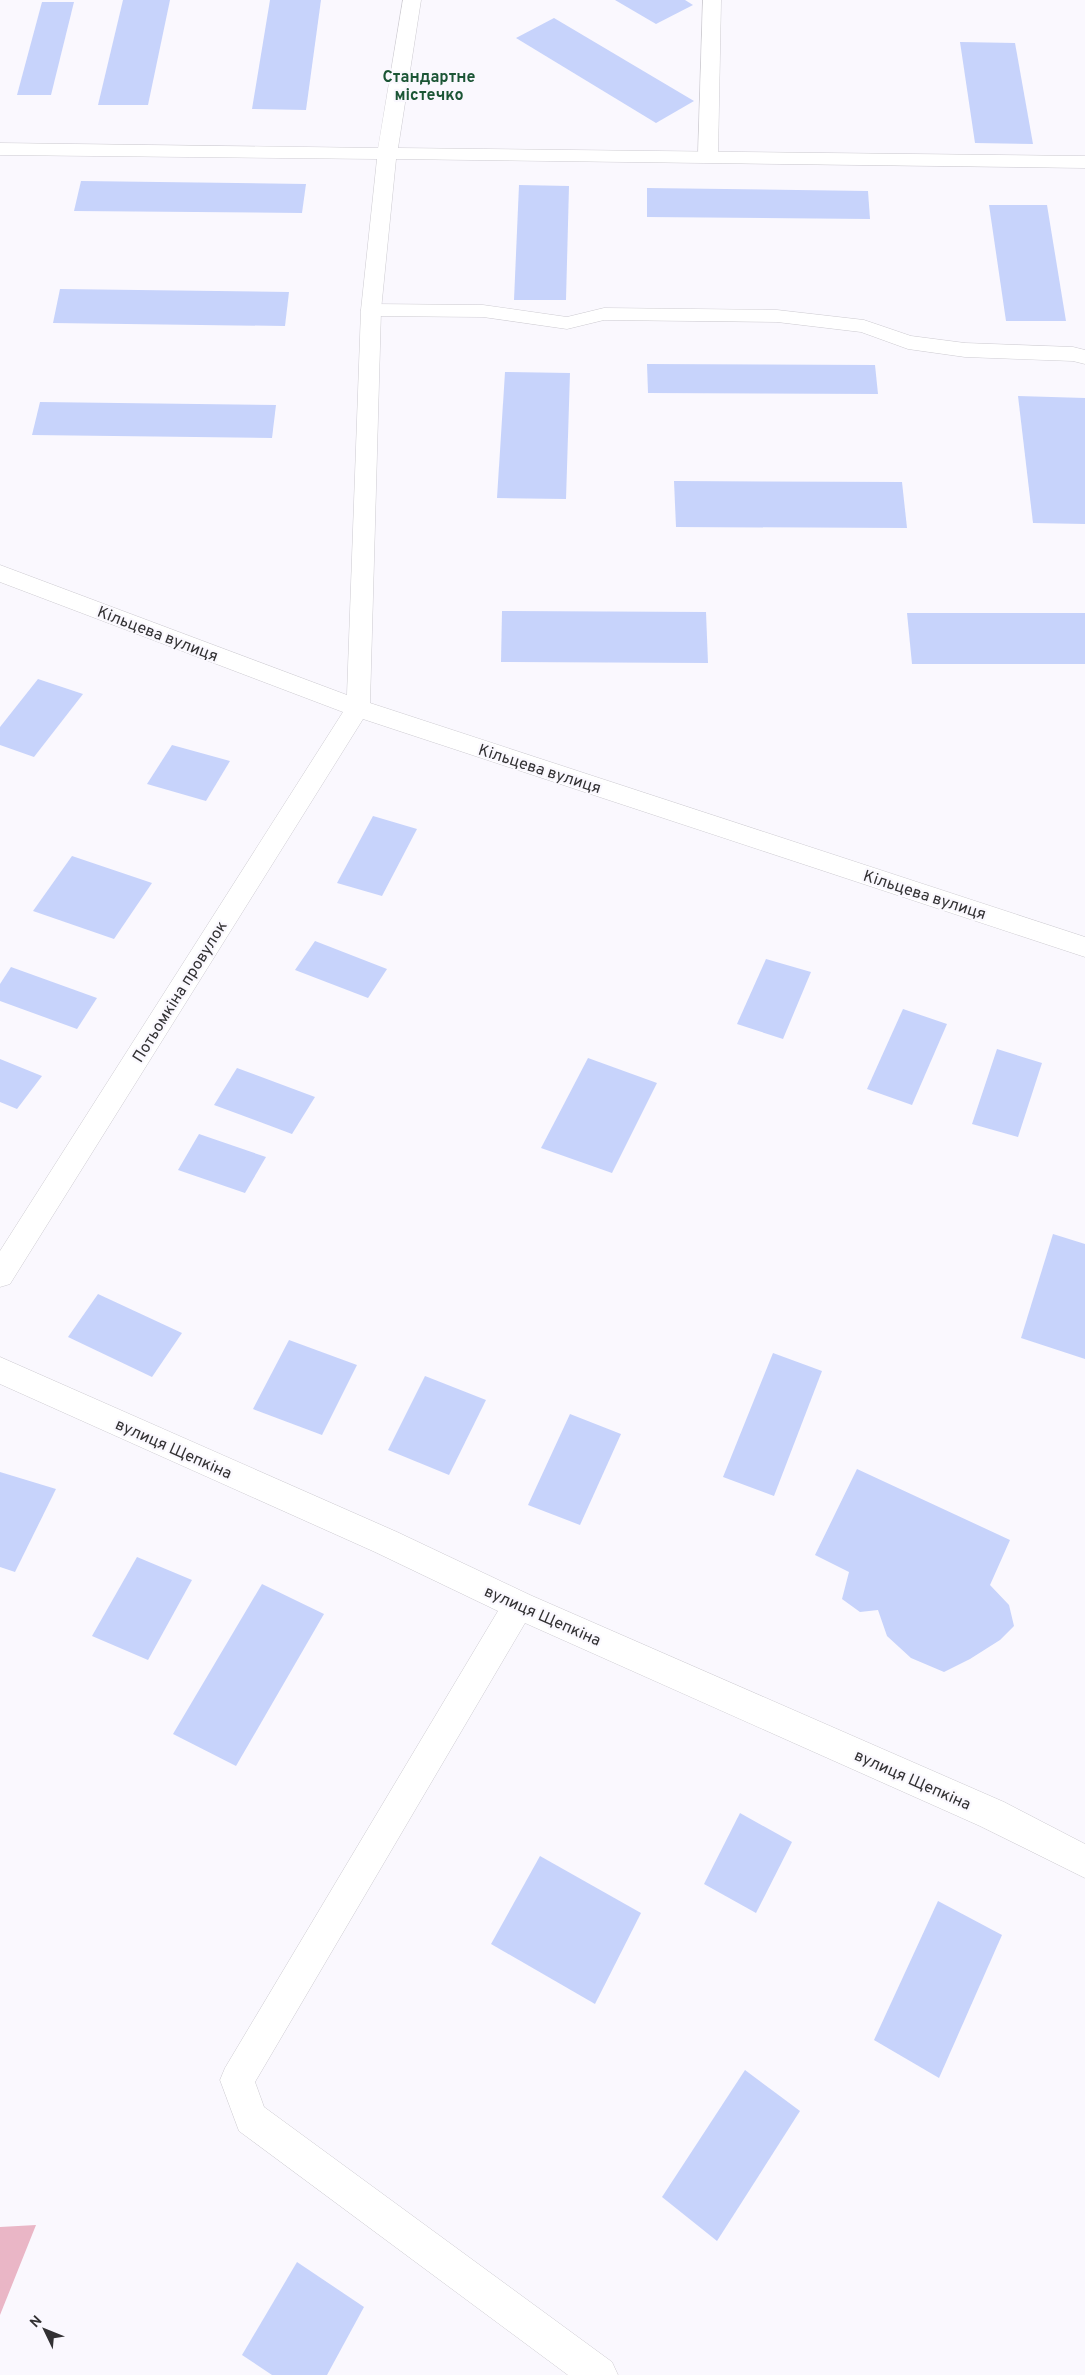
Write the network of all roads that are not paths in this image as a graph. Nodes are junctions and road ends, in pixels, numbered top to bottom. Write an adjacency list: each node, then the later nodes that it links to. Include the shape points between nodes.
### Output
1 (412, 0): 4 (street)
2 (712, 0): 5 (street)
3 (0, 149): 4 (street)
4 (387, 154): 5 (street); 7 (street)
5 (708, 156): 6 (street)
6 (1085, 162)
7 (371, 310): 8 (street, via 484,311 567,323 604,314 777,316 864,326 908,342 965,350); 10 (street)
8 (1085, 357)
9 (0, 573): 10 (street, Кільцева вулиця)
10 (358, 708): 11 (street, Кільцева вулиця); 12 (street, Потьомкіна провулок)
11 (1085, 947)
12 (0, 1275)
13 (0, 1370): 14 (street, вулиця Щепкіна, via 377,1538)
14 (519, 1606): 15 (street, вулиця Щепкіна, via 992,1814); 16 (street, via 237,2080 251,2119)
15 (1085, 1862)
16 (600, 2375)

